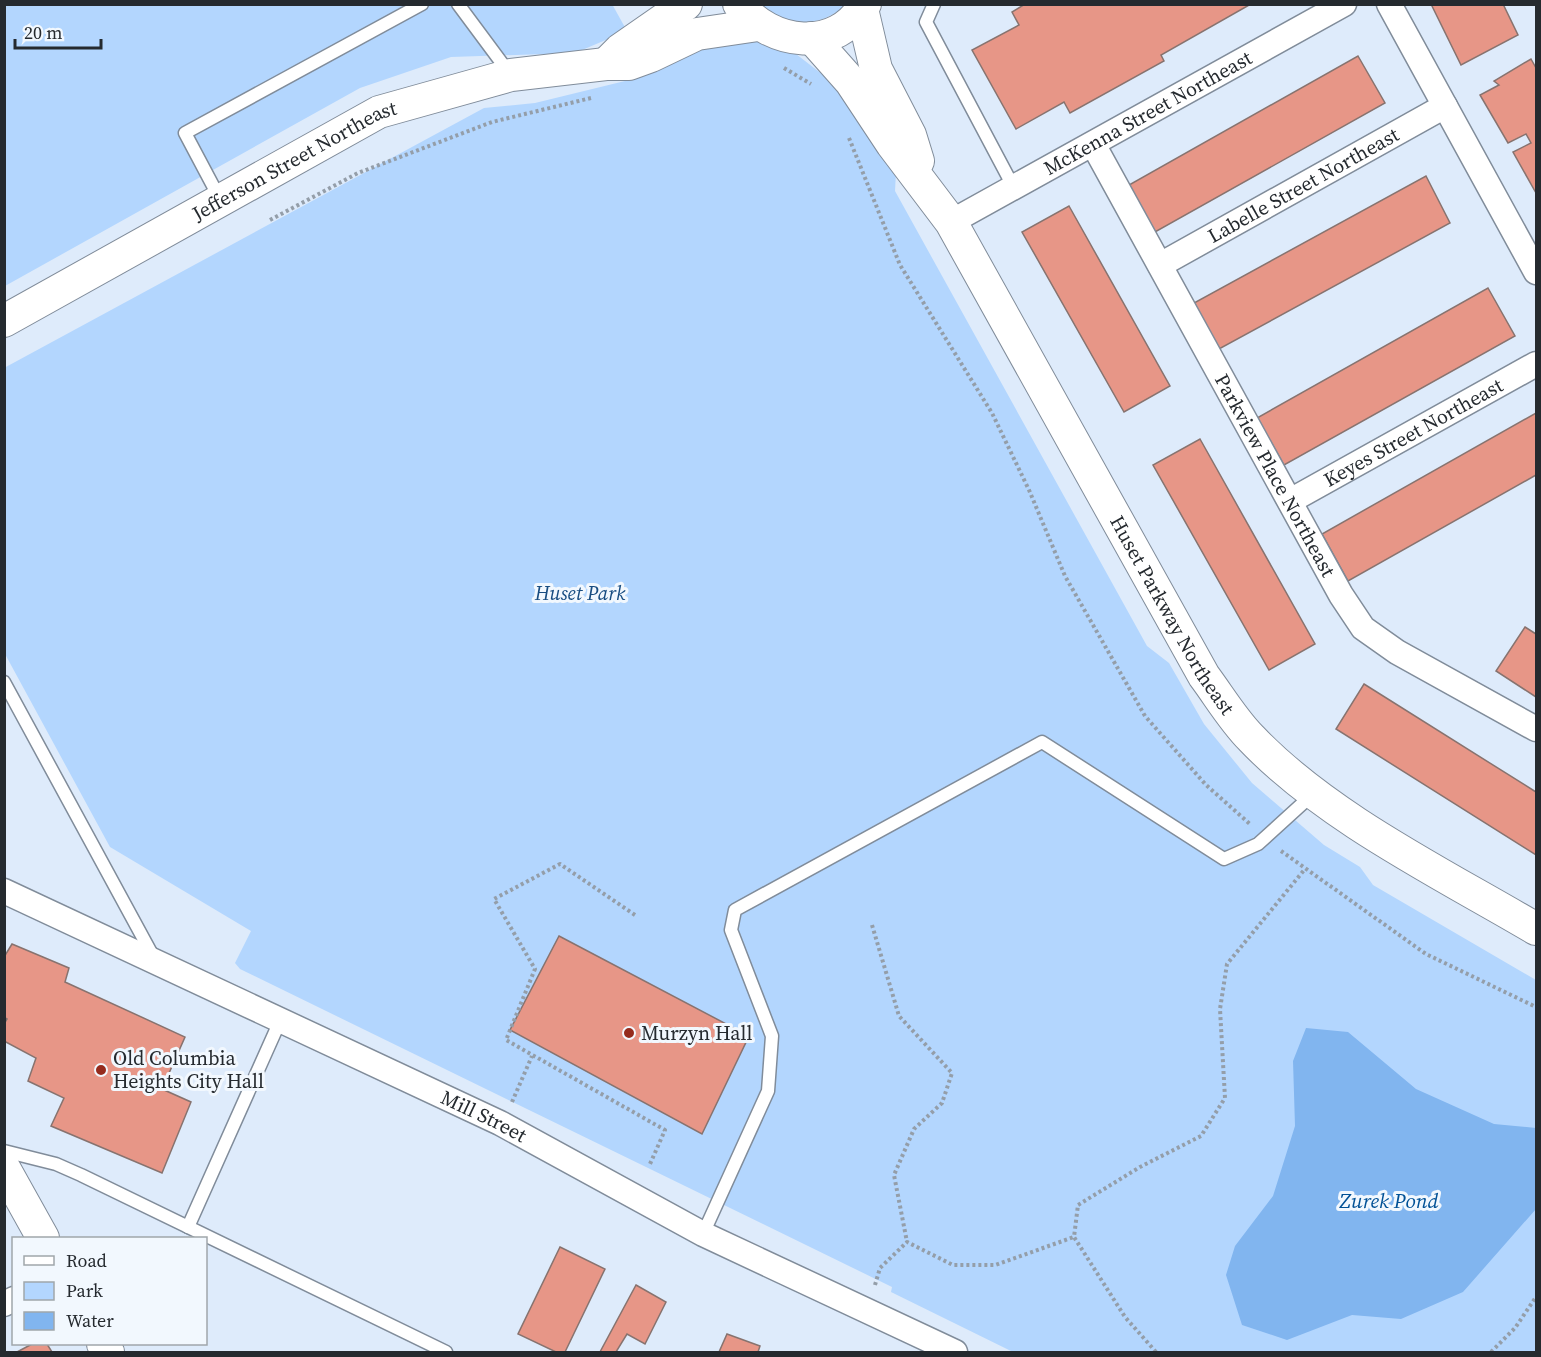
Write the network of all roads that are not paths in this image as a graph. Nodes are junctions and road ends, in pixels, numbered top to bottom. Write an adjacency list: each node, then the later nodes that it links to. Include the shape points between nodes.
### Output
1 (422, 4): 16 (lane, via 184,133)
2 (458, 4): 11 (lane)
3 (686, 4): 10 (street)
4 (934, 4): 14 (lane, via 926,22)
5 (1344, 4): 13 (street, McKenna Street Northeast)
6 (1389, 4): 12 (street)
7 (863, 7): 9 (street, via 848,23); 15 (street, Huset Parkway Northeast, via 876,69 910,135)
8 (749, 15): 9 (street, via 775,34); 10 (street, Jefferson Street Northeast, via 629,64)
9 (812, 38): 15 (street, Huset Parkway Northeast, via 851,82)
10 (606, 64): 11 (street, Jefferson Street Northeast)
11 (511, 75): 16 (street, Jefferson Street Northeast, via 379,112)
12 (1445, 106): 18 (street, Labelle Street Northeast); 19 (street)
13 (1093, 144): 14 (street, McKenna Street Northeast); 18 (street, Parkview Place Northeast)
14 (1014, 188): 17 (street, McKenna Street Northeast)
15 (928, 190): 17 (street, Huset Parkway Northeast)
16 (220, 199): 20 (street, Jefferson Street Northeast)
17 (951, 222): 25 (street, Huset Parkway Northeast, via 1204,676 1250,738)
18 (1160, 265): 22 (street, Parkview Place Northeast)
19 (1536, 272)
20 (4, 321)
21 (1536, 364): 22 (street, Keyes Street Northeast)
22 (1290, 501): 24 (street, Parkview Place Northeast, via 1363,628 1397,652)
23 (4, 682): 28 (lane)
24 (1536, 729)
25 (1314, 793): 27 (street, Huset Parkway Northeast); 33 (lane, via 1258,844 1224,859 1042,742 735,910 731,930 772,1036 768,1091)
26 (4, 891): 28 (street, Mill Street)
27 (1536, 928)
28 (158, 964): 29 (street, Mill Street)
29 (280, 1022): 32 (lane); 33 (street, Mill Street, via 500,1123)
30 (4, 1151): 32 (lane, via 56,1164)
31 (4, 1168): 34 (street)
32 (188, 1227): 35 (lane)
33 (703, 1234): 36 (street, Mill Street)
34 (42, 1237)
35 (446, 1353)
36 (955, 1353)

